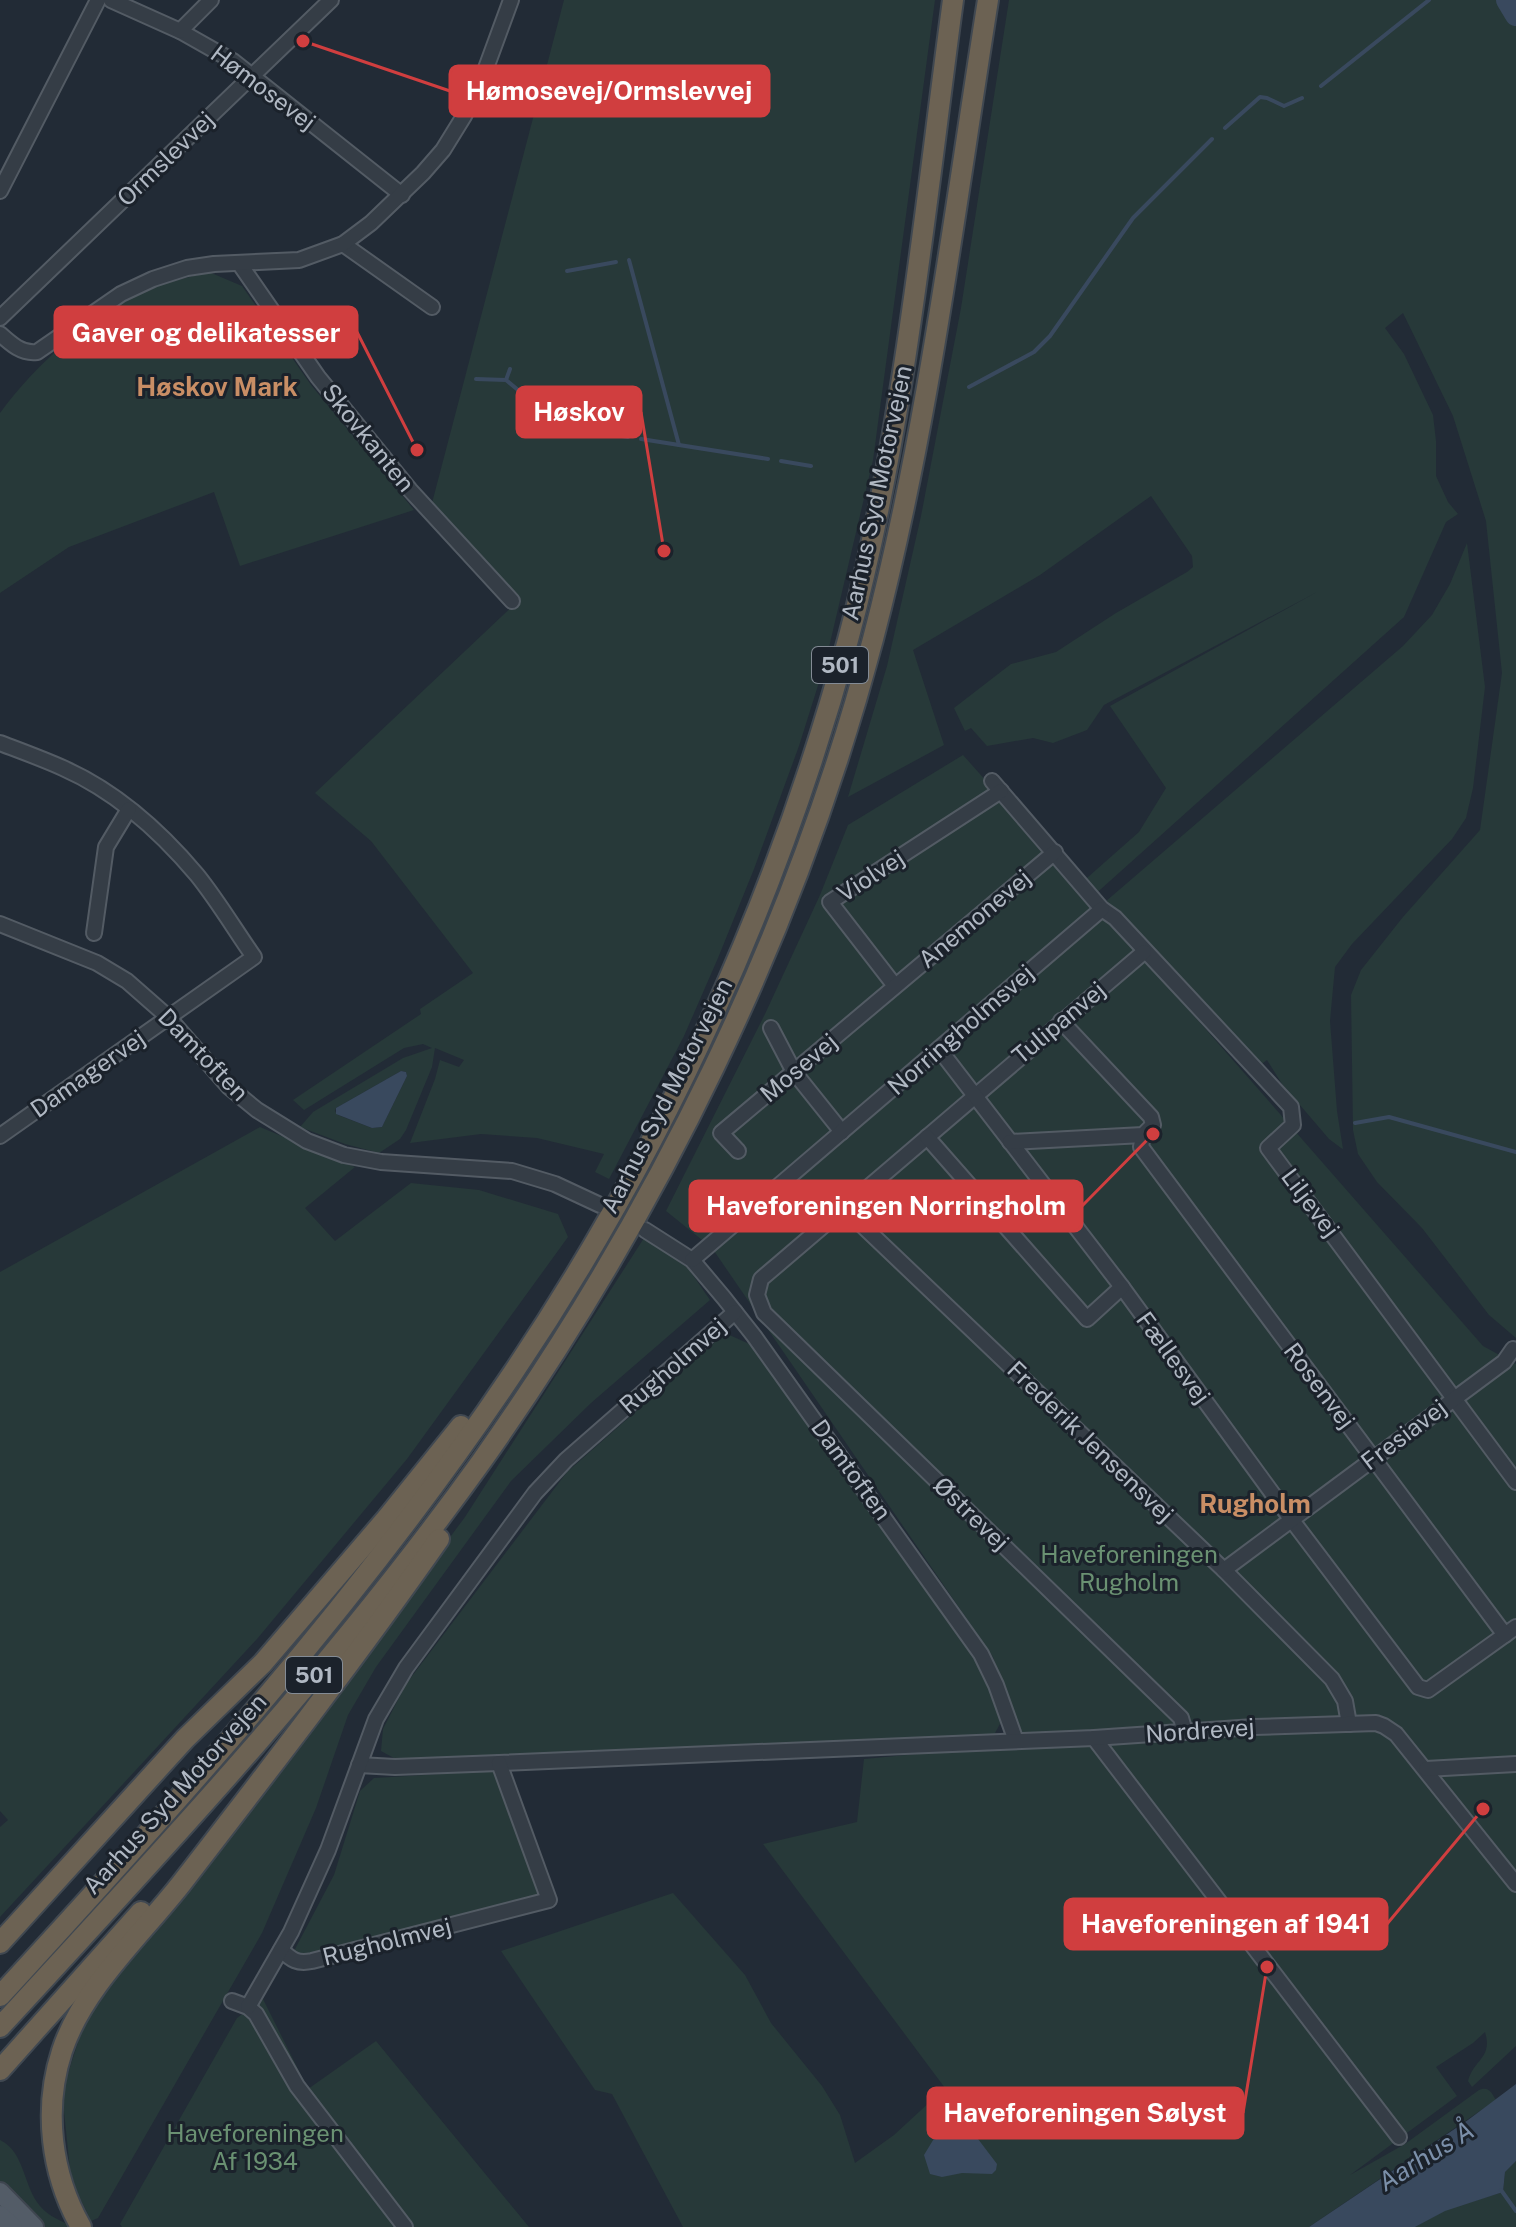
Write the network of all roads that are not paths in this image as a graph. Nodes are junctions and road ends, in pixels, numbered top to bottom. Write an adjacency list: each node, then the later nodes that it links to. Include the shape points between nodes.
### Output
1 (98, 0): 10 (street)
2 (111, 0): 8 (street, Hømosevej)
3 (211, 0): 8 (street)
4 (331, 0): 9 (street, Ormslevvej)
5 (511, 0): 11 (street, via 464,116 443,150)
6 (953, 0): 42 (highway, Aarhus Syd Motorvejen / 501, via 900,401 848,640 824,721 779,856 718,1005 671,1104)
7 (988, 0): 44 (highway, Aarhus Syd Motorvejen / 501, via 925,404 876,627 841,748 801,865 706,1086)
8 (180, 31): 9 (street, Hømosevej)
9 (252, 78): 11 (street, Hømosevej); 15 (street, Ormslevvej)
10 (0, 191)
11 (402, 195): 12 (street)
12 (343, 244): 13 (street, via 299,260); 14 (street)
13 (239, 263): 16 (street, via 187,268 153,279 121,294 37,352 24,351); 17 (street, Skovkanten, via 318,377 410,490)
14 (432, 307)
15 (0, 318)
16 (0, 334)
17 (512, 601)
18 (0, 743): 19 (street, via 64,768)
19 (129, 809): 23 (street, via 106,847); 26 (street, Damagervej, via 198,877 254,957)
20 (1055, 852): 21 (street); 25 (street, Anemonevej); 25 (street, Violvej, via 997,786 830,902)
21 (1102, 909): 24 (street, Liljevej); 29 (street, Norringholmsvej)
22 (0, 924): 26 (street, Damtoften, via 97,963)
23 (94, 933)
24 (1144, 952): 27 (street, Tulipanvej); 48 (street, Liljevej, via 1291,1107 1293,1125 1268,1148)
25 (895, 986): 30 (street, Mosevej)
26 (168, 1017): 34 (street, Damagervej); 38 (street, Damtoften, via 229,1087 307,1141 381,1162 512,1171)
27 (1061, 1021): 31 (street, Tulipanvej); 32 (street, Rosenvej, via 1151,1117)
28 (771, 1028): 30 (street)
29 (939, 1049): 31 (street, Fællesvej); 33 (street, Norringholmsvej)
30 (794, 1072): 33 (street); 37 (street, Mosevej, via 721,1133)
31 (974, 1095): 35 (street, Tulipanvej); 36 (street, Fællesvej)
32 (1148, 1130): 36 (street); 49 (street, Rosenvej, via 1141,1147)
33 (842, 1132): 41 (street, Norringholmsvej)
34 (0, 1136)
35 (927, 1137): 39 (street, Tulipanvej); 43 (street, via 1087,1319)
36 (1010, 1142): 43 (street, Fællesvej)
37 (738, 1151)
38 (600, 1205)
39 (844, 1208): 45 (street, Tulipanvej, via 761,1279); 52 (street, Frederik Jensensvej)
40 (645, 1230): 41 (street, Damtoften)
41 (692, 1260): 46 (street, Damtoften)
42 (571, 1283): 64 (highway, via 450,1441 263,1663 185,1739); 66 (highway, Aarhus Syd Motorvejen / 501, via 456,1455 329,1622 155,1826)
43 (1122, 1287): 51 (street, Fællesvej)
44 (592, 1294): 58 (highway, via 477,1485); 69 (highway, Aarhus Syd Motorvejen / 501, via 479,1464 339,1645)
45 (757, 1295): 55 (street, Østrevej, via 764,1313 1181,1718)
46 (735, 1312): 57 (street, Damtoften, via 973,1640); 61 (street, Rugholmvej, via 535,1493 406,1668 376,1719)
47 (1513, 1349): 48 (street, Fresiavej, via 1504,1362)
48 (1454, 1398): 49 (street, Fresiavej); 50 (street, Liljevej)
49 (1372, 1458): 51 (street, Fresiavej); 53 (street, Rosenvej)
50 (1516, 1482)
51 (1291, 1519): 52 (street, Fresiavej); 53 (street, Fællesvej, via 1418,1687 1428,1690)
52 (1224, 1570): 54 (street, Frederik Jensensvej, via 1332,1679 1345,1701)
53 (1510, 1631)
54 (1349, 1724): 55 (street, Nordrevej); 62 (street, Nordrevej, via 1384,1726)
55 (1185, 1732): 56 (street, Nordrevej)
56 (1094, 1738): 57 (street, Nordrevej); 71 (street)
57 (1016, 1741): 59 (street)
58 (287, 1744): 70 (highway); 76 (highway, via 75,2020 58,2065 52,2107 55,2156)
59 (499, 1763): 61 (street); 65 (street, Rugholmvej, via 549,1900 312,1961 293,1961)
60 (1516, 1764): 62 (street)
61 (359, 1765): 65 (street, Rugholmvej, via 328,1850)
62 (1426, 1769): 63 (street)
63 (1516, 1884)
64 (0, 1943)
65 (281, 1950): 68 (street)
66 (0, 1996)
67 (232, 2001): 68 (street)
68 (248, 2007): 77 (street, via 297,2086)
69 (0, 2027)
70 (0, 2070)
71 (1399, 2137)
72 (0, 2192): 75 (main road)
73 (0, 2215): 74 (main road)
74 (13, 2227)
75 (34, 2227)
76 (81, 2227)
77 (405, 2227)

